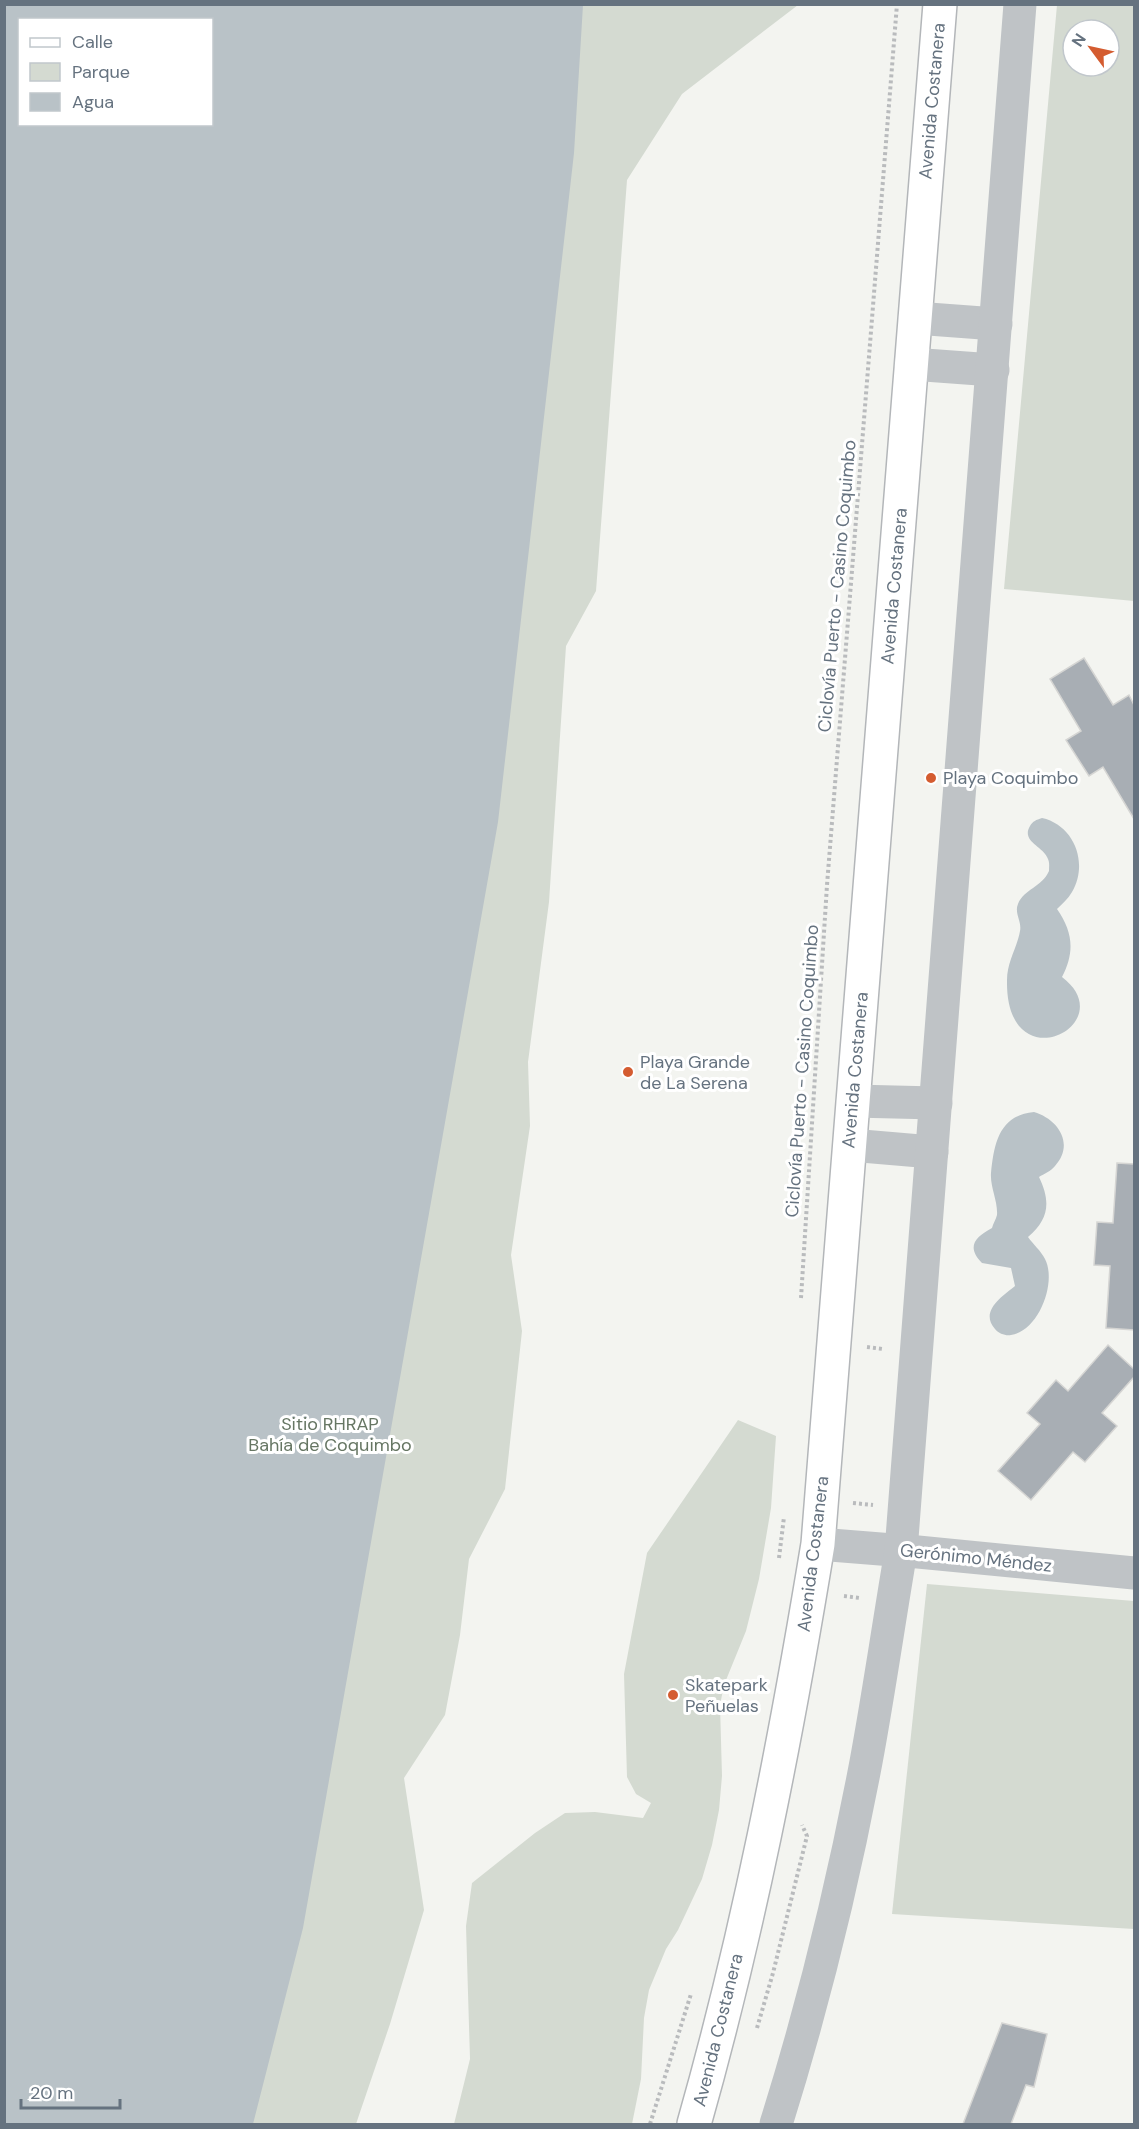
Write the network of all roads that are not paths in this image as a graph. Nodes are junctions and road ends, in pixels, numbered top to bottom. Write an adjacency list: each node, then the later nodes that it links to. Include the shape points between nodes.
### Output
1 (940, 4): 3 (main road, Avenida Costanera)
2 (1020, 4): 4 (street)
3 (915, 318): 4 (street); 5 (main road, Avenida Costanera)
4 (996, 324): 6 (street)
5 (911, 364): 6 (street); 7 (main road, Avenida Costanera)
6 (993, 370): 8 (street)
7 (853, 1101): 8 (street); 9 (main road, Avenida Costanera)
8 (936, 1103): 10 (street)
9 (850, 1145): 10 (street); 11 (main road, Avenida Costanera)
10 (932, 1152): 12 (street)
11 (818, 1544): 12 (street, Gerónimo Méndez); 14 (main road, Avenida Costanera, via 770,1809)
12 (901, 1551): 13 (street, Gerónimo Méndez); 15 (street, via 870,1743 843,1870)
13 (1134, 1573)
14 (694, 2124)
15 (776, 2124)

